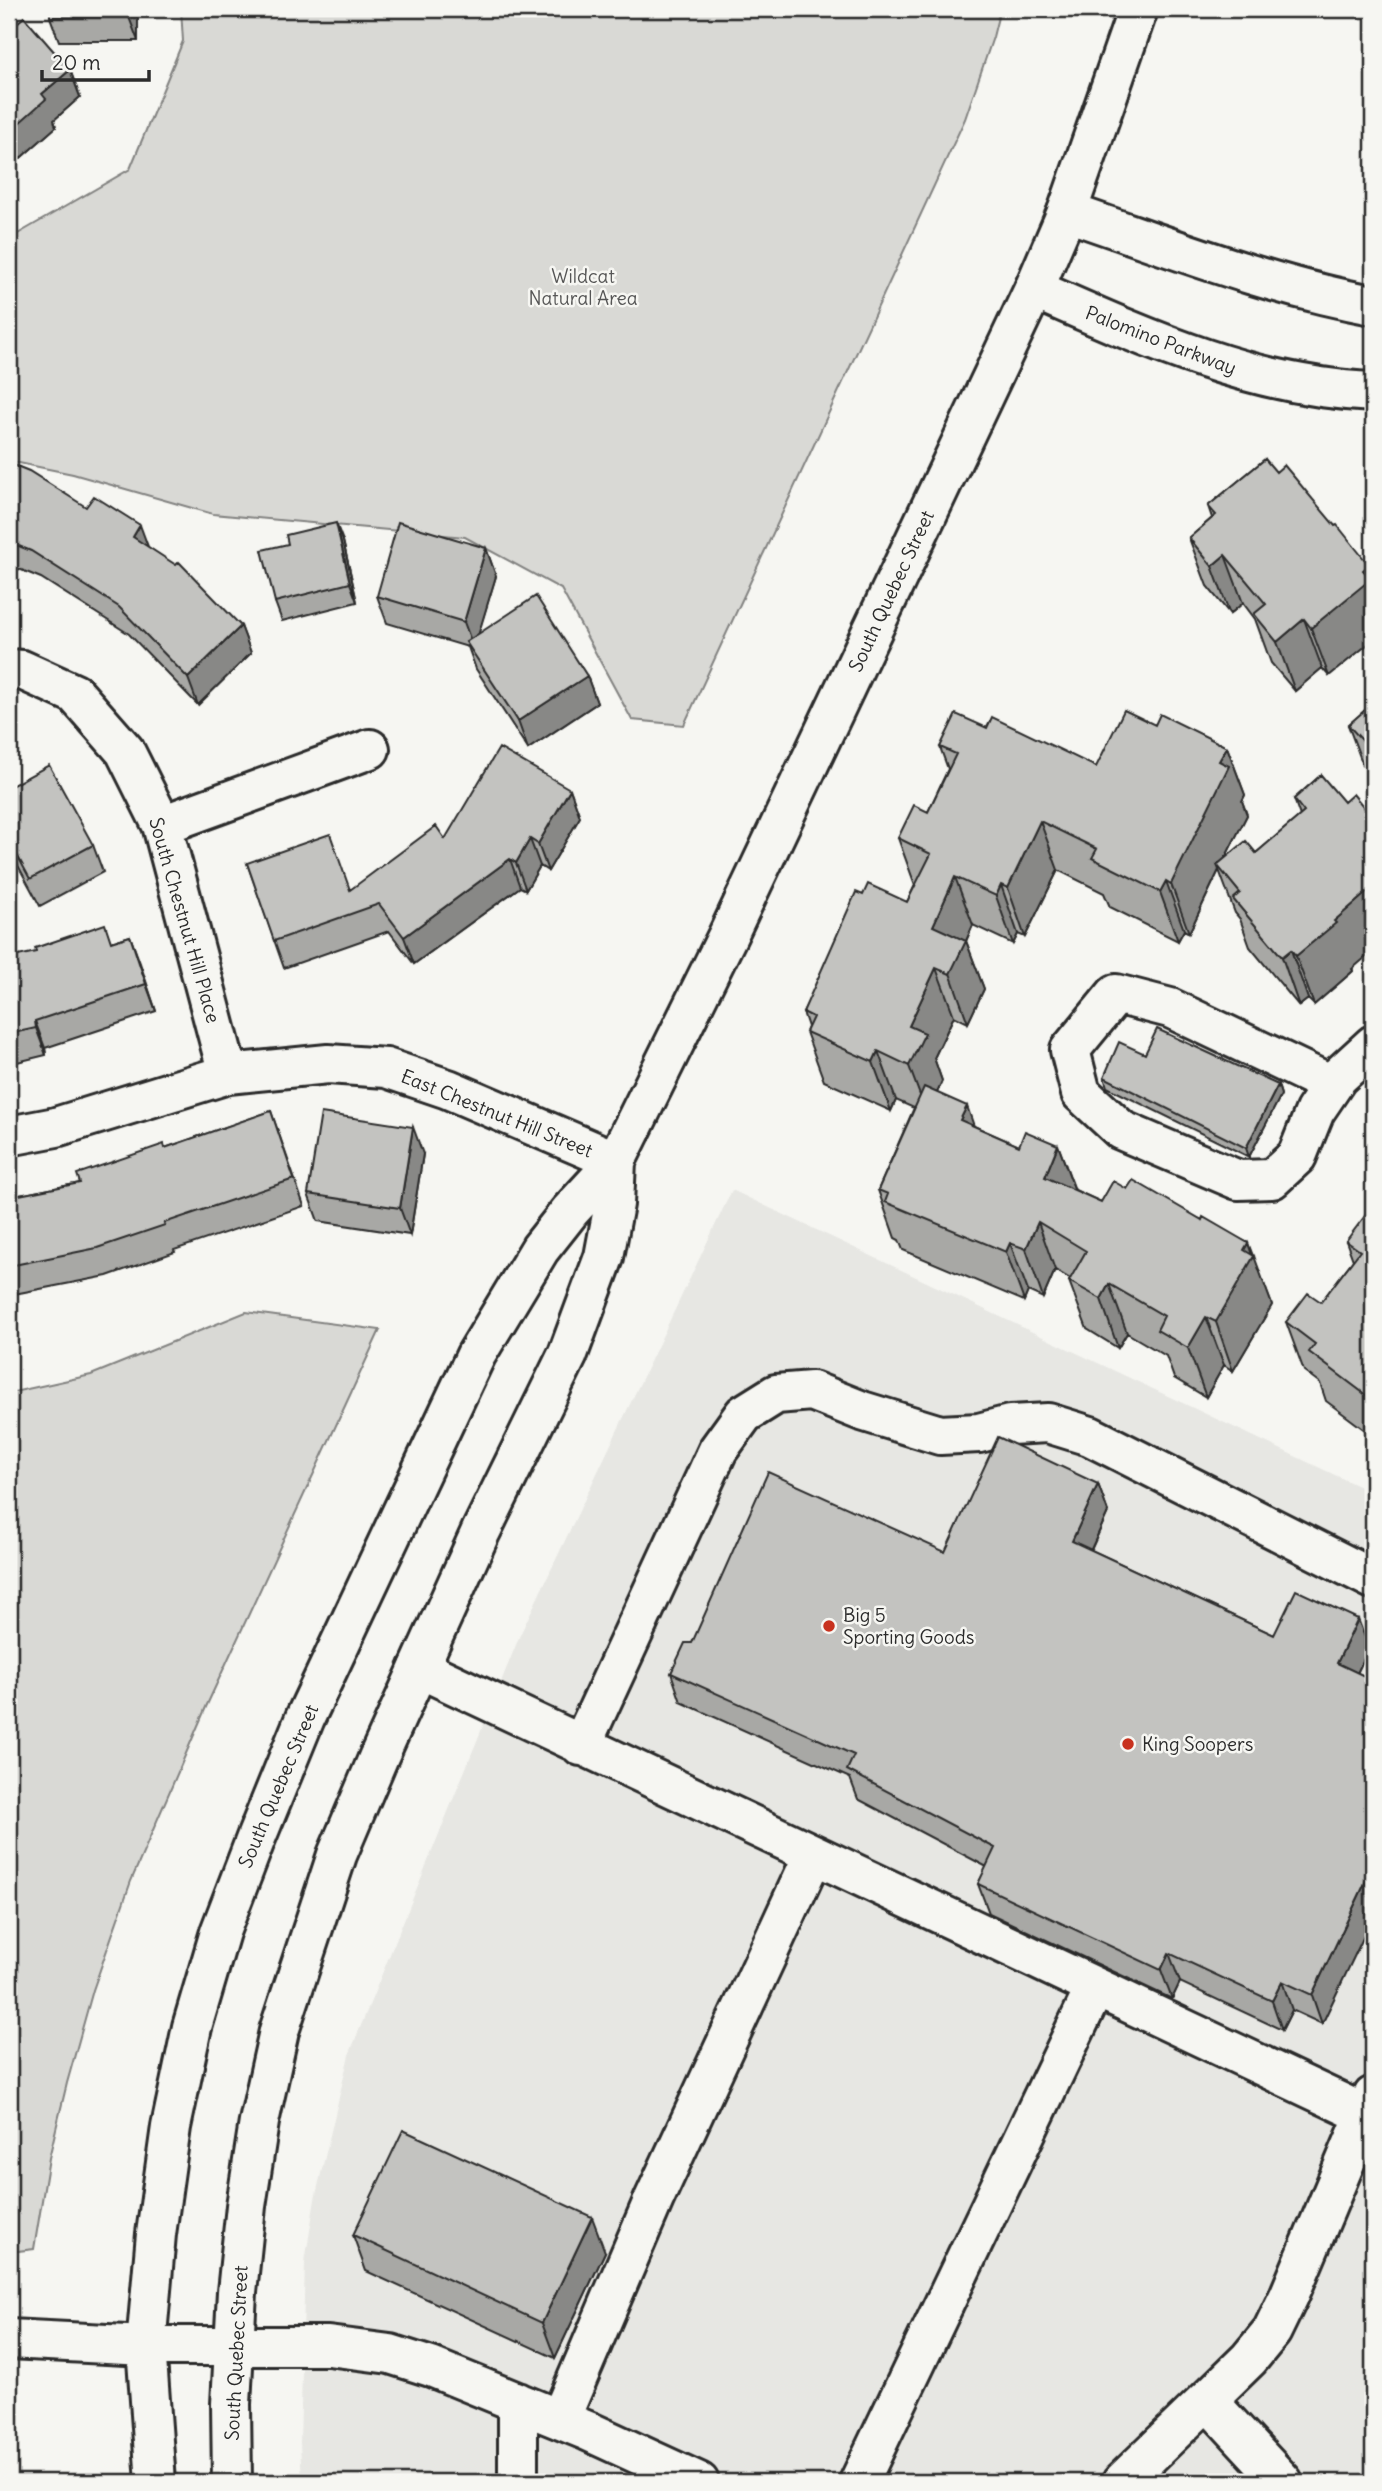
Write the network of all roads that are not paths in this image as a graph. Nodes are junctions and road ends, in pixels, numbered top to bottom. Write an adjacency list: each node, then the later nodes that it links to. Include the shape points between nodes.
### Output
1 (1138, 9): 2 (main road, South Quebec Street)
2 (1067, 212): 3 (main road, South Quebec Street); 4 (main road, via 1279,283)
3 (1034, 289): 5 (main road, Palomino Parkway, via 1160,344 1221,365 1284,381); 13 (main road, South Quebec Street, via 734,923)
4 (1373, 305)
5 (1373, 392)
6 (9, 669): 8 (main road, South Chestnut Hill Place, via 22,670 75,694 125,751)
7 (370, 749): 8 (main road)
8 (162, 825): 10 (main road, South Chestnut Hill Place)
9 (1373, 1045): 11 (main road)
10 (228, 1074): 12 (main road, East Chestnut Hill Street, via 56,1128); 13 (main road, East Chestnut Hill Street, via 328,1064 386,1068 449,1089)
11 (1332, 1085): 11 (main road, via 1315,1111 1297,1156 1272,1179 1238,1181 1121,1130 1082,1093 1070,1050 1116,994 1171,1007)
12 (9, 1136)
13 (616, 1161): 15 (main road, South Quebec Street, via 604,1257 568,1354); 21 (main road, South Quebec Street, via 540,1249 476,1355 305,1718 256,1838 220,1932 192,2027 171,2127)
14 (1373, 1579): 16 (main road, via 1090,1436 1048,1423 940,1435 812,1391 776,1394 744,1414 718,1450)
15 (419, 1668): 16 (main road); 22 (main road, South Quebec Street, via 337,1855 279,2031 258,2122 246,2206)
16 (581, 1746): 17 (main road)
17 (813, 1856): 18 (main road); 25 (main road, via 654,2199)
18 (1095, 1988): 19 (main road); 30 (main road)
19 (1370, 2109): 23 (main road, via 1272,2331)
20 (9, 2339): 21 (main road)
21 (146, 2346): 22 (main road); 26 (main road, South Quebec Street)
22 (234, 2346): 24 (main road, via 328,2346 390,2354); 27 (main road, South Quebec Street)
23 (1207, 2400): 31 (main road); 32 (main road)
24 (518, 2402): 25 (main road); 28 (main road)
25 (559, 2419): 29 (main road)
26 (156, 2482)
27 (232, 2482)
28 (518, 2482)
29 (699, 2482)
30 (859, 2482)
31 (1122, 2482)
32 (1283, 2482)

